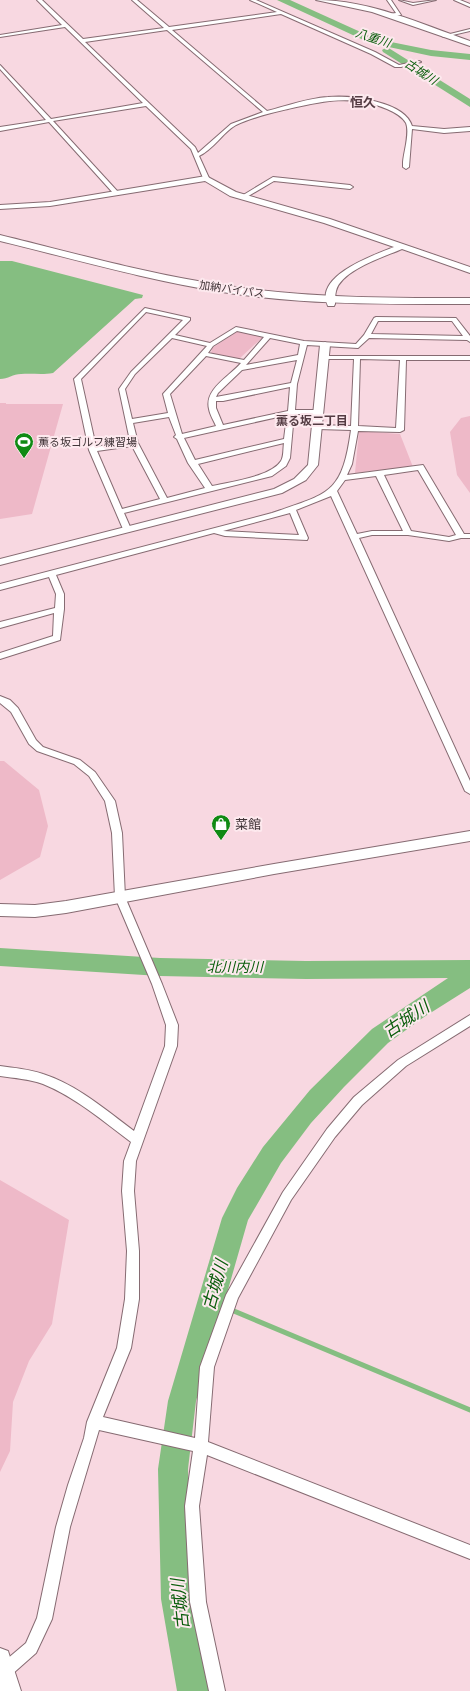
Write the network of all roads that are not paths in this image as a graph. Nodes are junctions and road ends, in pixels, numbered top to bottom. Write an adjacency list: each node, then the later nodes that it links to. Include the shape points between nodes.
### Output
1 (38, 0): 12 (street)
2 (134, 0): 13 (street)
3 (252, 0): 10 (street)
4 (320, 0): 11 (main road)
5 (388, 0): 11 (street, via 398,14)
6 (401, 0): 7 (street, via 413,4)
7 (434, 0)
8 (456, 0): 9 (street)
9 (470, 6)
10 (282, 13): 13 (street); 19 (street, via 399,66)
11 (391, 15): 16 (main road)
12 (65, 26): 15 (street); 17 (street)
13 (169, 29): 17 (street); 22 (street)
14 (470, 30): 16 (street)
15 (0, 36)
16 (444, 36): 18 (main road)
17 (81, 41): 21 (street)
18 (470, 44)
19 (419, 62)
20 (0, 66): 23 (street)
21 (146, 104): 23 (street); 27 (street, via 193,148)
22 (266, 112): 24 (street, via 321,99 343,98 394,110 405,117); 27 (street, via 231,126 205,153)
23 (50, 120): 25 (street); 31 (street)
24 (409, 127): 26 (street, via 444,131); 28 (street)
25 (0, 129)
26 (470, 129)
27 (196, 156): 29 (street)
28 (406, 167)
29 (206, 178): 31 (street); 32 (street, via 222,189)
30 (350, 187): 32 (street, via 273,179)
31 (116, 194): 33 (street, via 50,204)
32 (243, 197): 36 (street, via 327,221)
33 (0, 207)
34 (0, 238): 39 (highway, 加納バイパス, via 186,282)
35 (0, 243): 39 (highway, 加納バイパス, via 208,290 253,298)
36 (400, 247): 37 (street); 39 (street, via 346,273 336,281 332,289)
37 (470, 270)
38 (470, 301): 39 (highway, 加納バイパス)
39 (331, 302): 40 (highway, 加納バイパス)
40 (470, 305)
41 (171, 336): 46 (street); 61 (street, via 133,373 122,389); 68 (street, via 188,319 145,310 77,379)
42 (268, 336): 45 (street); 46 (street, via 236,329); 54 (street)
43 (366, 336): 44 (street); 44 (street, via 376,320 454,320); 47 (street, via 358,346)
44 (469, 339)
45 (304, 343): 47 (street); 49 (street)
46 (211, 345): 48 (street)
47 (325, 345): 50 (street)
48 (204, 354): 54 (street); 60 (street, via 166,394)
49 (300, 357): 55 (street); 56 (street)
50 (324, 357): 51 (street); 59 (street)
51 (357, 358): 53 (street); 64 (street)
52 (470, 358): 53 (street)
53 (403, 359): 64 (street, via 400,430)
54 (245, 362): 55 (street)
55 (240, 368): 57 (street)
56 (294, 384): 57 (street, via 223,399); 58 (street)
57 (212, 398): 62 (street, via 212,408)
58 (292, 412): 59 (street); 62 (street); 66 (street)
59 (319, 412): 63 (street)
60 (171, 416): 61 (street); 65 (street)
61 (129, 422): 67 (street)
62 (220, 427): 65 (street)
63 (318, 427): 64 (street); 77 (street, via 313,464 307,474 295,484 278,491)
64 (355, 428): 71 (street)
65 (178, 437): 69 (street)
66 (288, 440): 69 (street); 72 (street, via 283,464 269,474)
67 (134, 444): 68 (street); 74 (street)
68 (92, 450): 76 (street)
69 (192, 463): 72 (street)
70 (379, 473): 71 (street); 79 (street); 80 (street, via 420,467)
71 (344, 478): 73 (street)
72 (209, 488): 74 (street)
73 (333, 491): 75 (street); 82 (street)
74 (164, 500): 76 (street)
75 (292, 509): 78 (street); 78 (street, via 304,538 225,534)
76 (120, 512): 77 (street)
77 (128, 529): 83 (street)
78 (213, 530): 84 (street)
79 (408, 533): 80 (street, via 449,539); 82 (street, via 372,533)
80 (461, 536): 81 (street)
81 (470, 536)
82 (354, 537): 90 (street)
83 (0, 562)
84 (52, 575): 85 (street); 86 (street, via 60,594)
85 (0, 587)
86 (60, 609): 87 (street); 88 (street, via 58,638)
87 (0, 625)
88 (0, 656)
89 (0, 699): 92 (street, via 15,710 32,742 40,749 77,762 92,774 110,801 116,833)
90 (470, 791)
91 (470, 836): 92 (street)
92 (120, 897): 93 (street, via 35,911); 96 (street, via 172,1025 171,1046)
93 (0, 910)
94 (470, 1020): 98 (street, via 402,1064 358,1101 331,1133 287,1196 232,1295 207,1367)
95 (0, 1071): 96 (street, via 53,1084)
96 (136, 1139): 97 (street, via 130,1161 128,1191 133,1250 132,1299 124,1348)
97 (94, 1422): 98 (street); 100 (street, via 63,1527 44,1619 31,1648)
98 (200, 1446): 99 (street); 101 (street, via 192,1506 198,1602)
99 (470, 1552)
100 (5, 1674)
101 (217, 1691)

